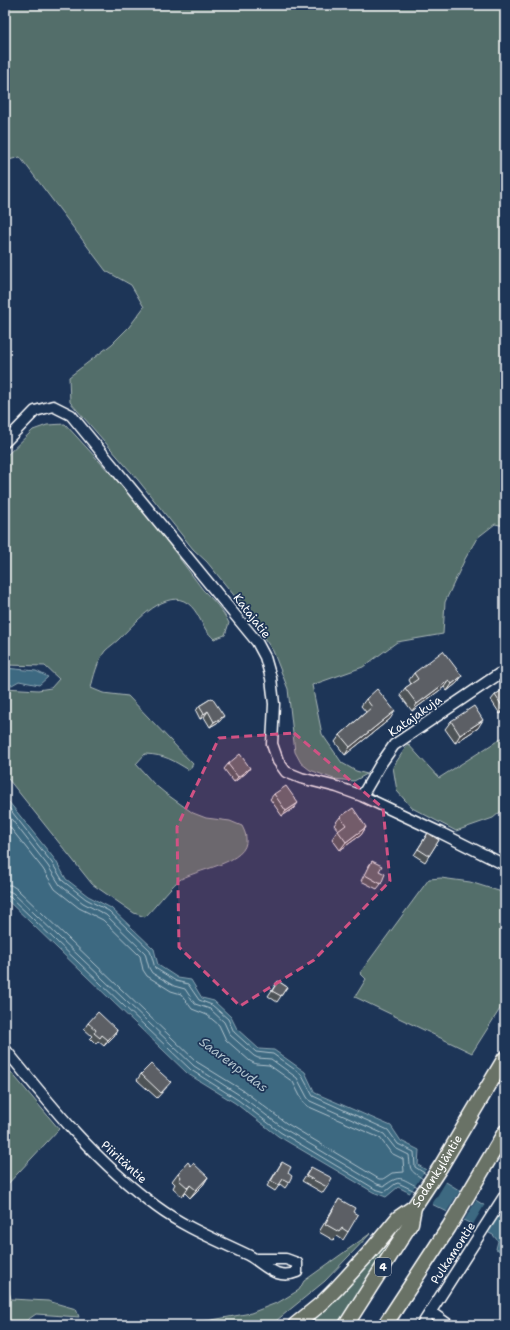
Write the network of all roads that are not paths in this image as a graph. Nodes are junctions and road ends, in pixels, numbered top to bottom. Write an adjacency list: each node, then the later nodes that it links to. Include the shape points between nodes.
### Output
1 (5, 442): 3 (street, Katajatie, via 35,411 53,406 71,415 257,642 266,658 271,678 274,704 272,744 278,761 286,772)
2 (499, 674): 3 (street, Katajakuja, via 394,745)
3 (362, 796): 4 (street, Katajatie)
4 (505, 865)
5 (5, 1049): 10 (street, Piiritäntie, via 58,1113 126,1183 182,1223)
6 (505, 1058): 9 (highway, Sodankyläntie / 4)
7 (505, 1132): 14 (highway, via 449,1227)
8 (505, 1195): 11 (street, Pulkamontie)
9 (414, 1207): 12 (highway, via 398,1218 337,1288); 13 (highway, Sodankyläntie / 4, via 412,1223)
10 (254, 1259)
11 (431, 1311): 15 (street, Pulkamontie); 16 (street)
12 (295, 1325)
13 (346, 1325)
14 (385, 1325)
15 (422, 1325)
16 (449, 1325)

